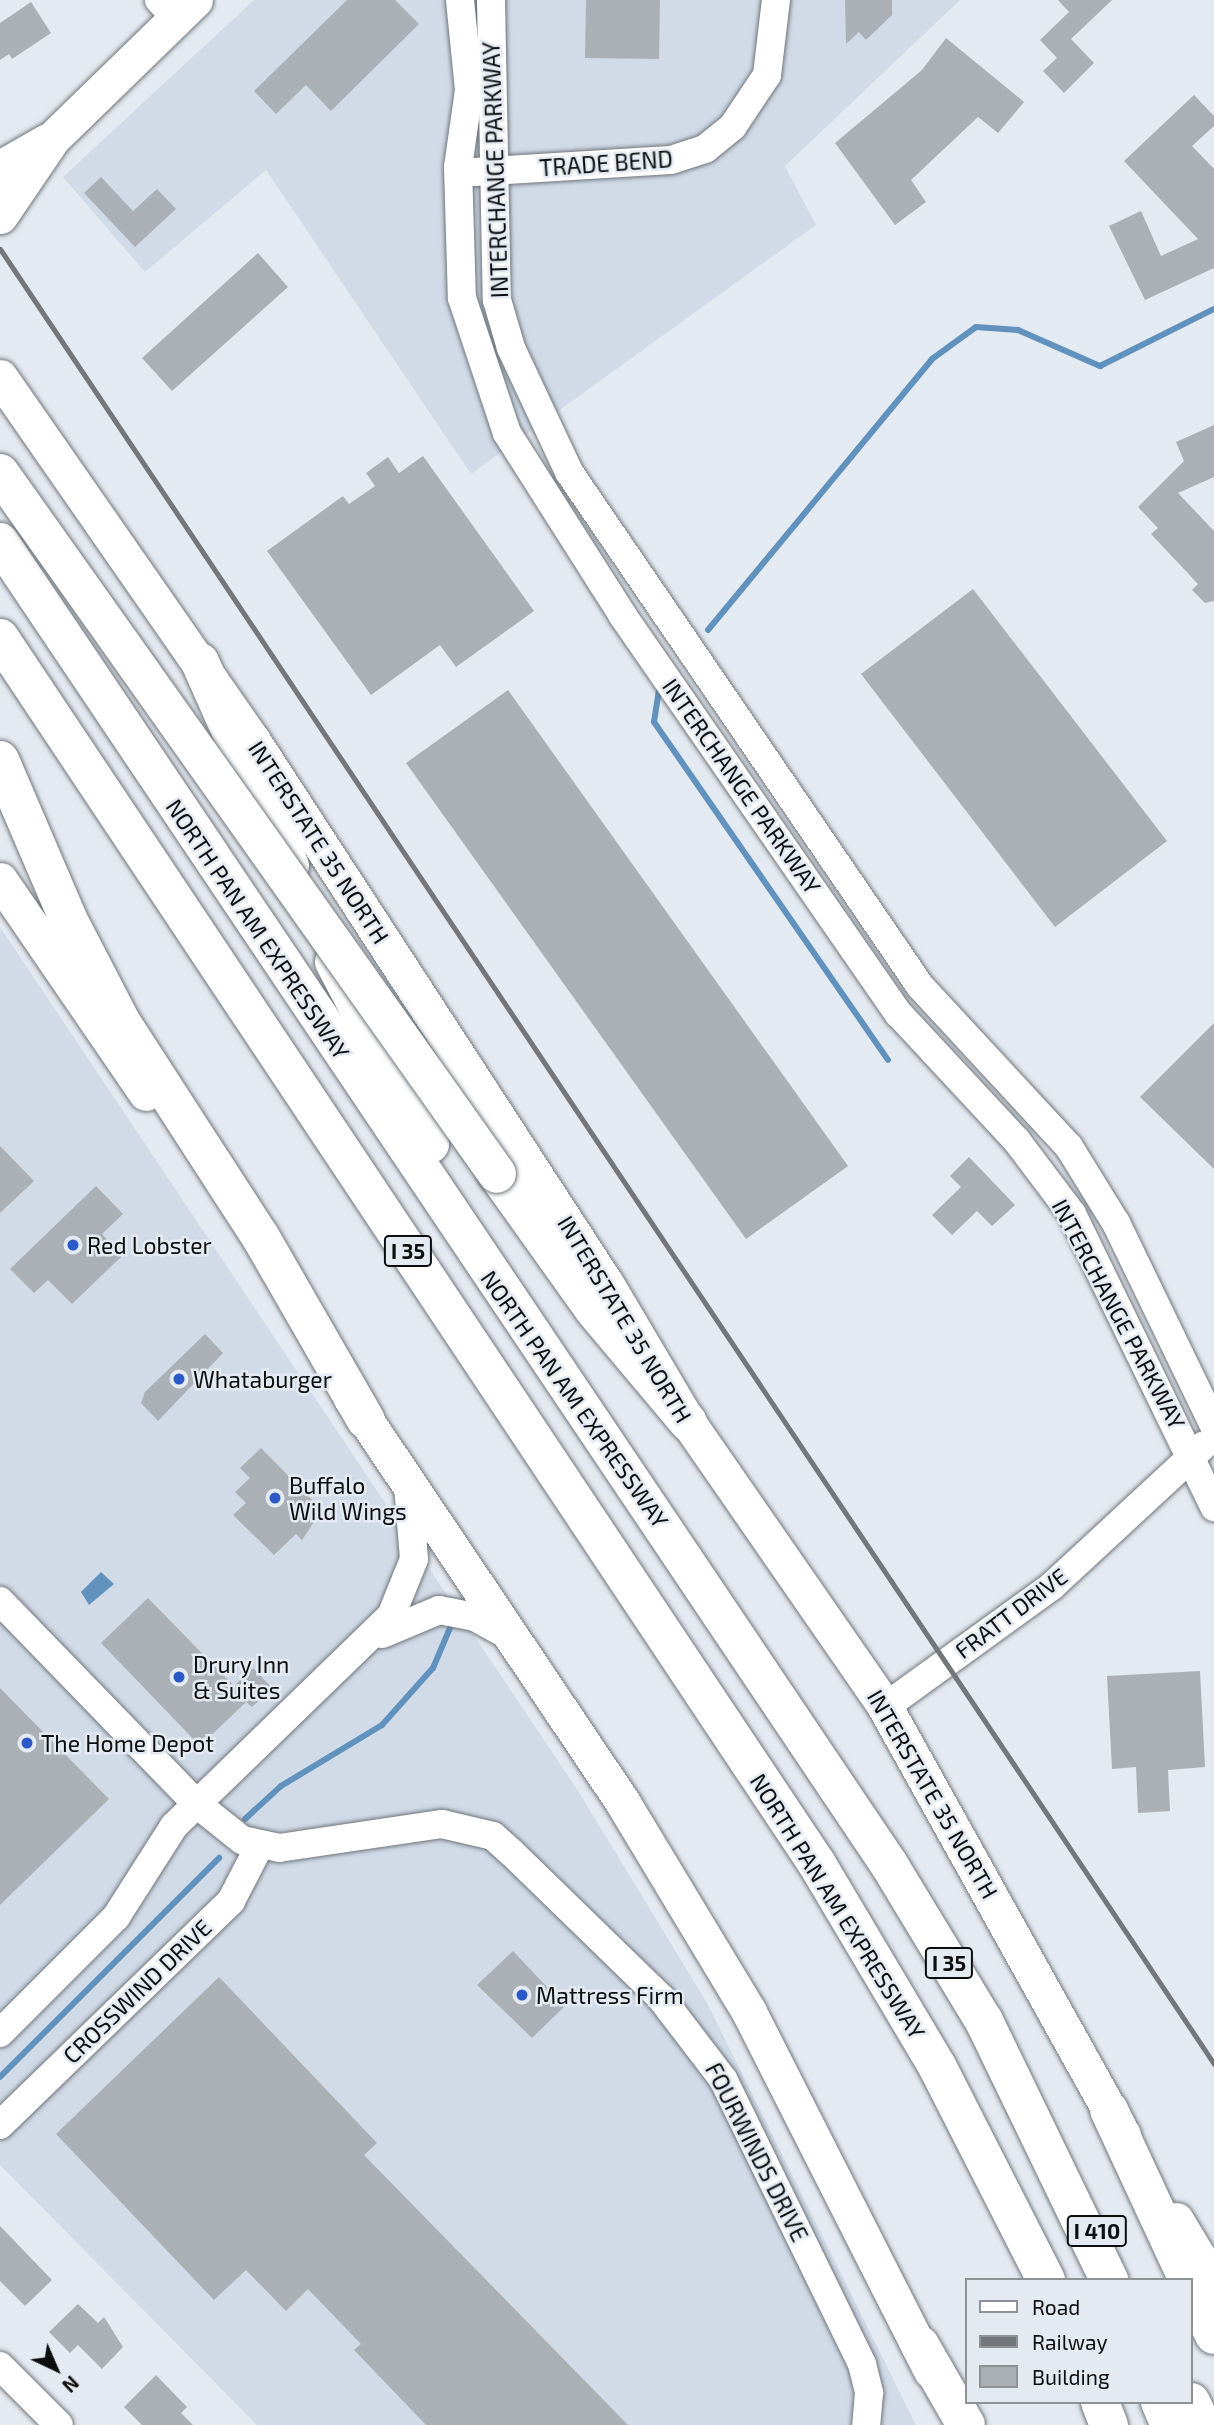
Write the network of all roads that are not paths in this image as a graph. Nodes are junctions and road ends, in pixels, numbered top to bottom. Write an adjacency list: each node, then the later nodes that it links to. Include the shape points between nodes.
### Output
1 (460, 0): 7 (street, INTERCHANGE PARKWAY, via 469,90)
2 (491, 0): 8 (street, INTERCHANGE PARKWAY)
3 (776, 0): 8 (street, TRADE BEND, via 767,75 733,126 705,149 671,160)
4 (176, 6): 5 (main road)
5 (53, 138): 6 (main road); 9 (main road)
6 (0, 168)
7 (458, 172): 8 (street, TRADE BEND); 22 (street, INTERCHANGE PARKWAY, via 462,299 507,433 623,616 899,1014 1017,1141 1072,1214)
8 (493, 172): 20 (street, INTERCHANGE PARKWAY, via 497,300 511,348 569,471 920,986 1069,1147 1116,1223)
9 (1, 217)
10 (1, 379): 14 (main road, INTERSTATE 35 NORTH)
11 (0, 472): 19 (highway, bridge, via 594,1310)
12 (0, 542): 18 (highway, NORTH PAN AM EXPRESSWAY / I 35)
13 (0, 638): 35 (highway, NORTH PAN AM EXPRESSWAY / I 35, via 817,1864 937,2066)
14 (200, 662): 18 (highway, via 388,1072 509,1265); 19 (main road, INTERSTATE 35 NORTH, via 607,1285)
15 (0, 760): 17 (highway, via 68,919 122,1023 260,1236)
16 (0, 880): 17 (main road)
17 (366, 1420): 23 (main road)
18 (592, 1420): 34 (highway, NORTH PAN AM EXPRESSWAY / I 35, via 890,1866 984,2021)
19 (688, 1422): 28 (main road, INTERSTATE 35 NORTH)
20 (1214, 1426)
21 (1214, 1437): 22 (street, FRATT DRIVE)
22 (1193, 1455): 24 (street, INTERCHANGE PARKWAY); 28 (street, FRATT DRIVE, via 1052,1586)
23 (407, 1480): 26 (main road); 27 (street, via 414,1538 410,1583)
24 (1214, 1507)
25 (0, 1601): 29 (street)
26 (514, 1639): 27 (street, via 475,1617 439,1610); 42 (main road, via 749,2012)
27 (367, 1642): 29 (street)
28 (885, 1707): 32 (main road, INTERSTATE 35 NORTH)
29 (197, 1804): 30 (street, via 224,1830); 31 (street, via 159,1846 117,1917)
30 (259, 1847): 33 (street, CROSSWIND DRIVE, via 231,1900); 48 (street, FOURWINDS DRIVE, via 442,1824 493,1836 512,1853 661,1998 723,2079 862,2364 869,2393)
31 (0, 2034)
32 (1108, 2110): 38 (highway); 39 (main road, INTERSTATE 35 NORTH)
33 (0, 2125)
34 (1067, 2182): 36 (highway, NORTH PAN AM EXPRESSWAY / I 35); 37 (highway, I 410)
35 (1045, 2278)
36 (1108, 2278)
37 (1125, 2278)
38 (1187, 2278)
39 (1214, 2283)
40 (1193, 2290): 41 (highway)
41 (1214, 2335)
42 (920, 2345): 49 (main road); 50 (highway)
43 (0, 2366): 47 (street)
44 (1101, 2404): 51 (highway)
45 (1161, 2404): 52 (highway)
46 (1192, 2404): 53 (highway)
47 (59, 2425)
48 (866, 2425)
49 (954, 2425)
50 (966, 2425)
51 (1109, 2425)
52 (1170, 2425)
53 (1202, 2425)

